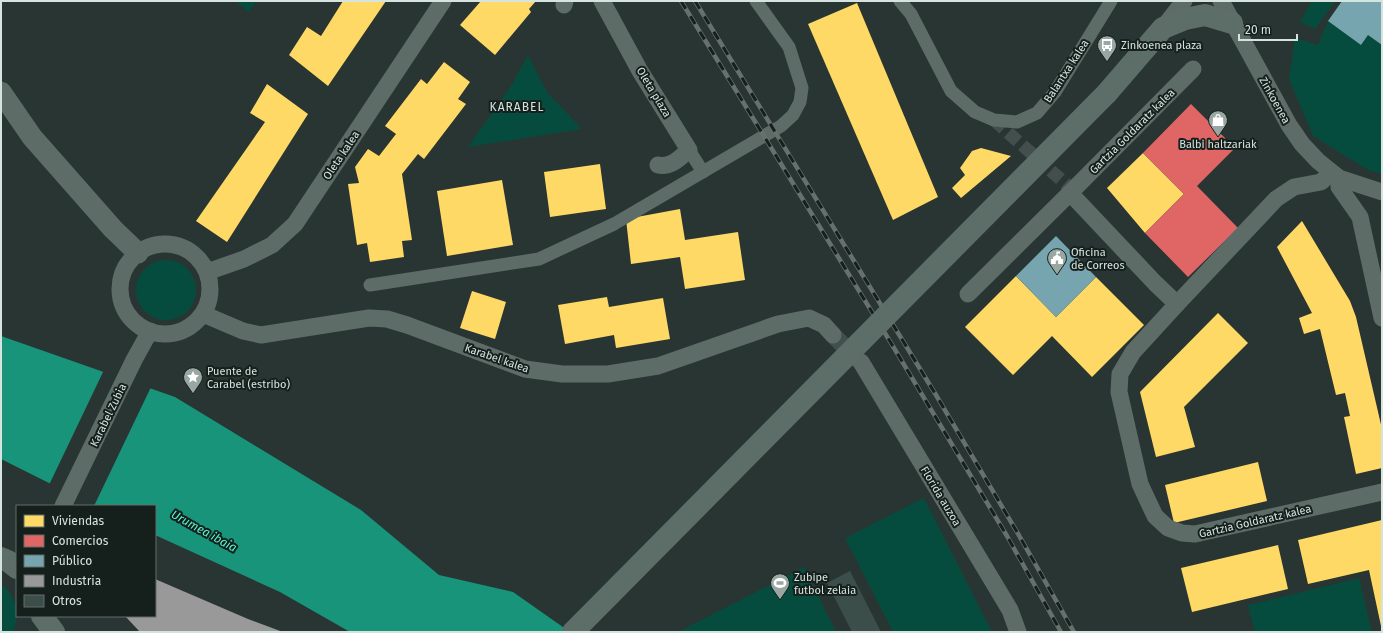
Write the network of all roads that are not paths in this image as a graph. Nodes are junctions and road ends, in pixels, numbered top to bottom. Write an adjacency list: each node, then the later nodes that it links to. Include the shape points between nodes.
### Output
1 (443, 1): 19 (street, Oleta kalea, via 295,224 272,245 244,259)
2 (602, 1): 12 (street, Oleta plaza, via 640,71)
3 (756, 1): 14 (street, via 788,47 802,88 800,102 793,115 781,126)
4 (900, 1): 5 (street, Balantxa kalea, via 911,14 951,91 975,112 994,120 1017,122 1037,113 1054,92)
5 (1111, 1)
6 (1184, 1): 9 (street)
7 (1211, 1): 8 (street)
8 (1226, 12): 9 (main road, via 1184,19); 15 (street, Zinkoenea, via 1302,144)
9 (1163, 28): 34 (main road, bridge, via 1107,93)
10 (1193, 69): 17 (street, Gartzia Goldaratz kalea)
11 (1, 92): 18 (street, via 32,137 113,229)
12 (690, 150): 13 (street, via 676,162); 14 (street)
13 (658, 165)
14 (703, 172): 20 (street, via 614,224 539,259)
15 (1335, 175): 16 (street); 22 (street, Gartzia Goldaratz kalea, via 1321,182 1294,187 1276,199); 24 (street, via 1339,187 1360,217)
16 (1382, 192)
17 (1070, 193): 21 (street, Gartzia Goldaratz kalea); 22 (street)
18 (138, 253): 19 (street, via 154,246 171,244 183,247 193,253); 25 (street, via 128,264 122,276 120,289 128,315)
19 (208, 272): 23 (street, via 210,294)
20 (370, 285)
21 (968, 294)
22 (1177, 304): 28 (street, Gartzia Goldaratz kalea, via 1133,352 1120,374 1119,392 1140,484 1155,516 1168,528 1195,534)
23 (203, 314): 25 (street, via 192,325 179,332 164,334); 26 (street, Karabel kalea, via 243,331 260,335 369,318 387,319 525,369 562,374 608,374 658,366 778,324 810,318 824,325)
24 (1382, 318)
25 (150, 331): 29 (street, Karabel Zubia)
26 (834, 335)
27 (861, 362): 35 (street, Florida auzoa, via 1010,610)
28 (1382, 492)
29 (65, 502)
30 (35, 617): 32 (main road)
31 (43, 617): 33 (main road)
32 (32, 632)
33 (54, 632)
34 (573, 632)
35 (1018, 632)

